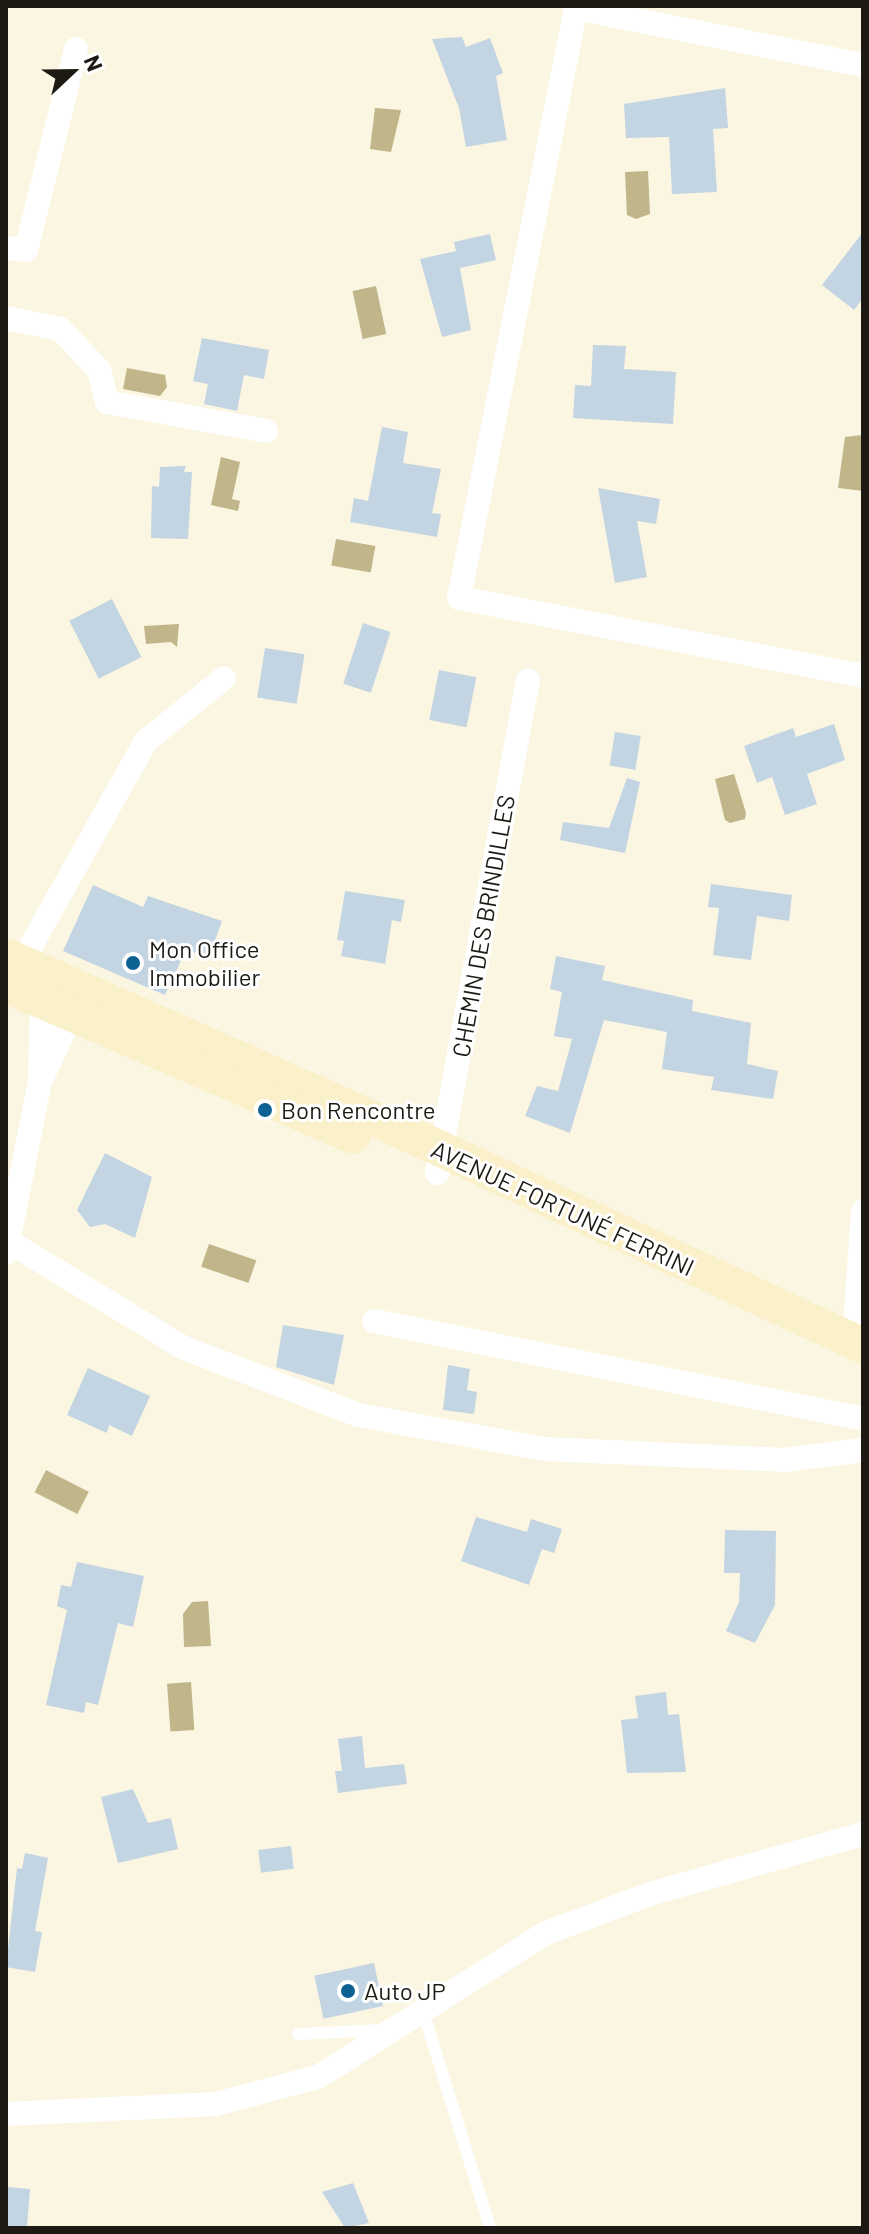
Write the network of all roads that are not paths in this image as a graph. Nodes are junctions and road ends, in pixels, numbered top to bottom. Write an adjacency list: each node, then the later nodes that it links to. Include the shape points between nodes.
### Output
1 (76, 49): 3 (street, via 26,250)
2 (861, 58): 6 (street, via 576,8 459,598)
3 (6, 248)
4 (6, 318): 5 (street, via 60,329 99,370 107,402)
5 (266, 431)
6 (863, 676)
7 (224, 678): 9 (street, via 146,741)
8 (528, 680): 12 (street, CHEMIN DES BRINDILLES)
9 (9, 965): 10 (main road, AVENUE FORTUNÉ FERRINI)
10 (59, 999): 11 (street); 11 (street); 12 (main road, AVENUE FORTUNÉ FERRINI)
11 (40, 1082): 14 (street)
12 (439, 1161): 16 (main road, AVENUE FORTUNÉ FERRINI)
13 (863, 1211): 16 (street)
14 (7, 1247): 18 (street, via 182,1347 358,1415 545,1449 784,1460)
15 (374, 1321): 17 (street)
16 (858, 1344)
17 (863, 1419)
18 (863, 1450)
19 (863, 1834): 20 (street, via 653,1893 546,1933)
20 (423, 2011): 21 (street); 24 (lane)
21 (393, 2030): 22 (lane); 23 (street, via 318,2077 216,2104)
22 (298, 2034)
23 (6, 2114)
24 (490, 2228)

